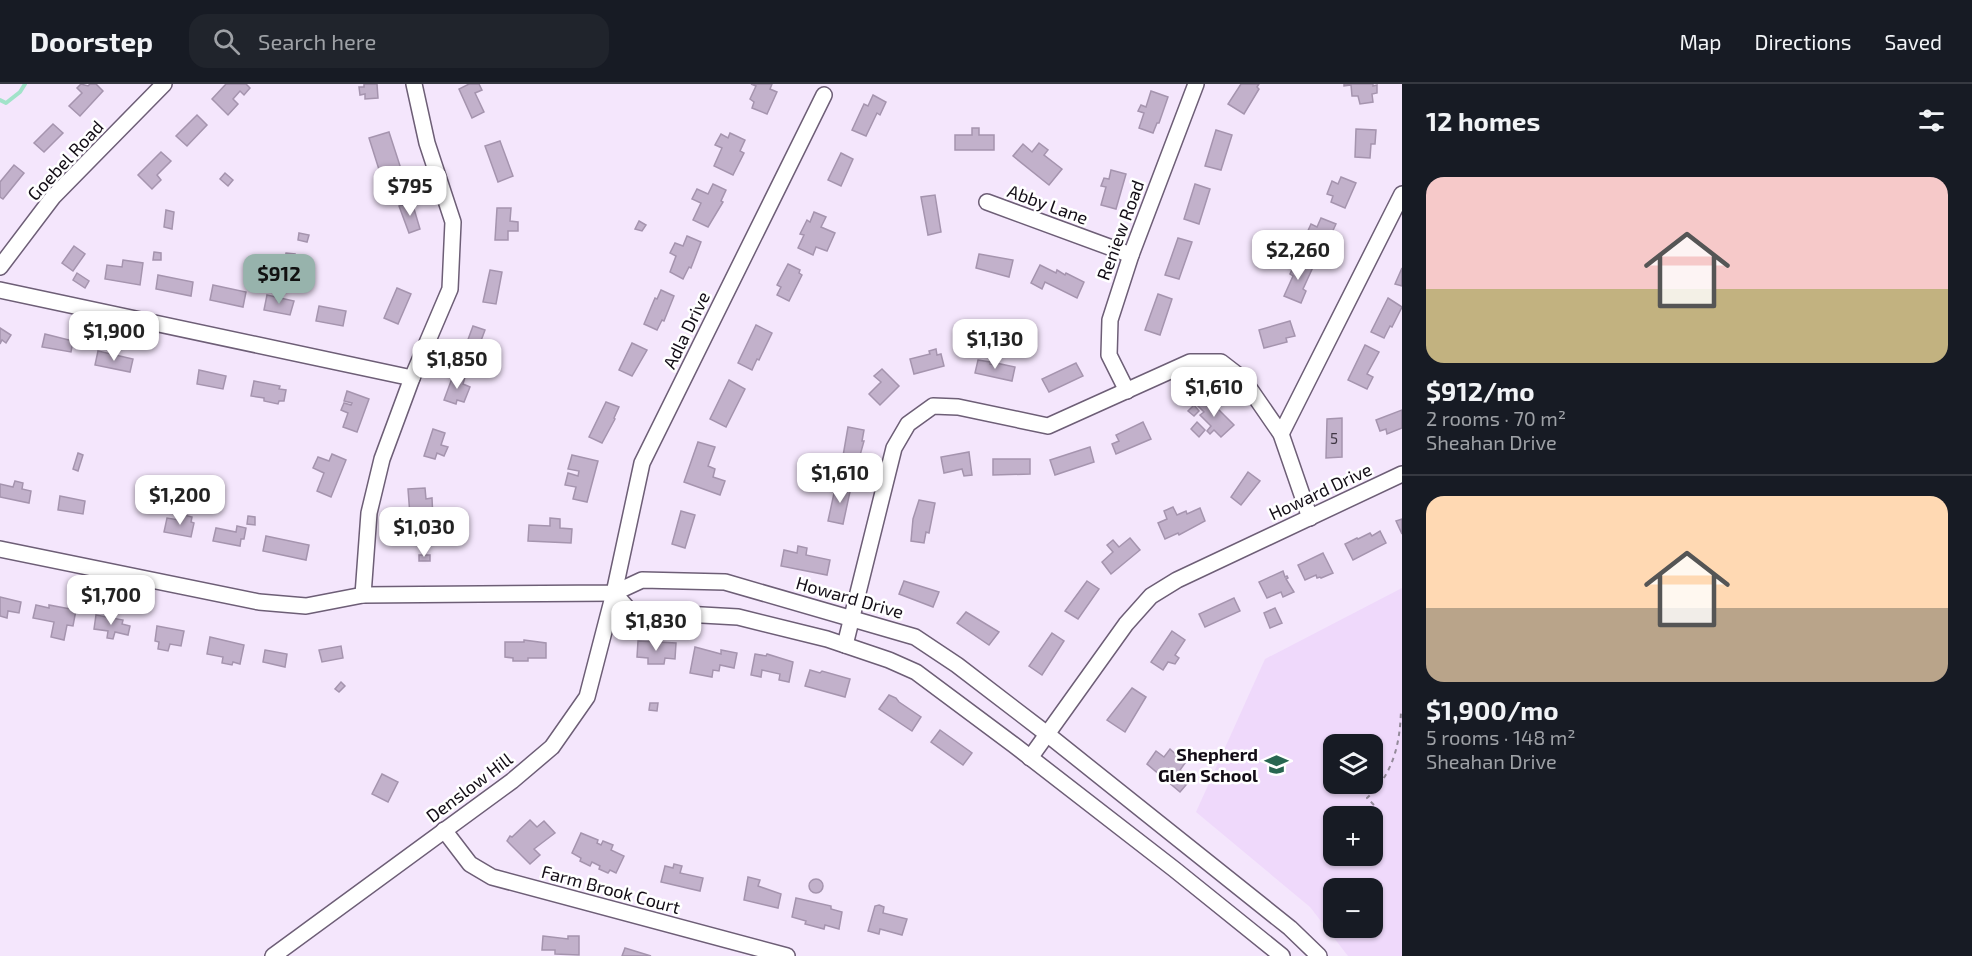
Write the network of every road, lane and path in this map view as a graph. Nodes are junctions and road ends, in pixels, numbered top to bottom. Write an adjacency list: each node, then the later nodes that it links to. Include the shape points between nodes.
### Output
1 (164, 84): 8 (street, Goebel Road, via 53,197)
2 (414, 84): 10 (street, via 427,143 453,222 450,289)
3 (1196, 84): 7 (street, Reniew Road)
4 (824, 95): 16 (street, Adla Drive, via 642,463)
5 (1402, 194): 12 (street)
6 (987, 202): 7 (street, Abby Lane)
7 (1131, 255): 11 (street, Reniew Road, via 1110,320 1109,343 1109,355)
8 (0, 267)
9 (0, 290): 10 (street)
10 (412, 378): 17 (street, via 382,459 369,513)
11 (1127, 390): 12 (street, via 1190,362 1221,362 1243,379); 18 (street, via 1048,426 958,407 933,406 908,424 894,448)
12 (1281, 434): 14 (street)
13 (1402, 474): 14 (street, Howard Drive)
14 (1310, 518): 21 (street, Howard Drive, via 1197,570 1151,596 1126,624)
15 (0, 549): 17 (street, Howard Drive, via 259,602 306,606)
16 (614, 593): 17 (street, Howard Drive); 18 (street, Howard Drive, via 642,580 725,582); 19 (street, via 630,611 738,617); 26 (street, Denslow Hill, via 587,697 552,747)
17 (363, 595)
18 (851, 618): 19 (street); 21 (street, Howard Drive, via 915,637)
19 (846, 645): 24 (street, via 916,672)
20 (1401, 710): 22 (path)
21 (1047, 734): 24 (street, Howard Drive); 30 (street, Howard Drive, via 1290,928)
22 (1398, 748): 23 (path); 25 (path, via 1386,776 1367,798)
23 (1402, 749)
24 (1030, 758): 29 (street)
25 (1374, 805)
26 (444, 830): 27 (street, Denslow Hill); 28 (street, Farm Brook Court, via 470,864 492,877)
27 (273, 956)
28 (787, 956)
29 (1282, 956)
30 (1319, 956)

